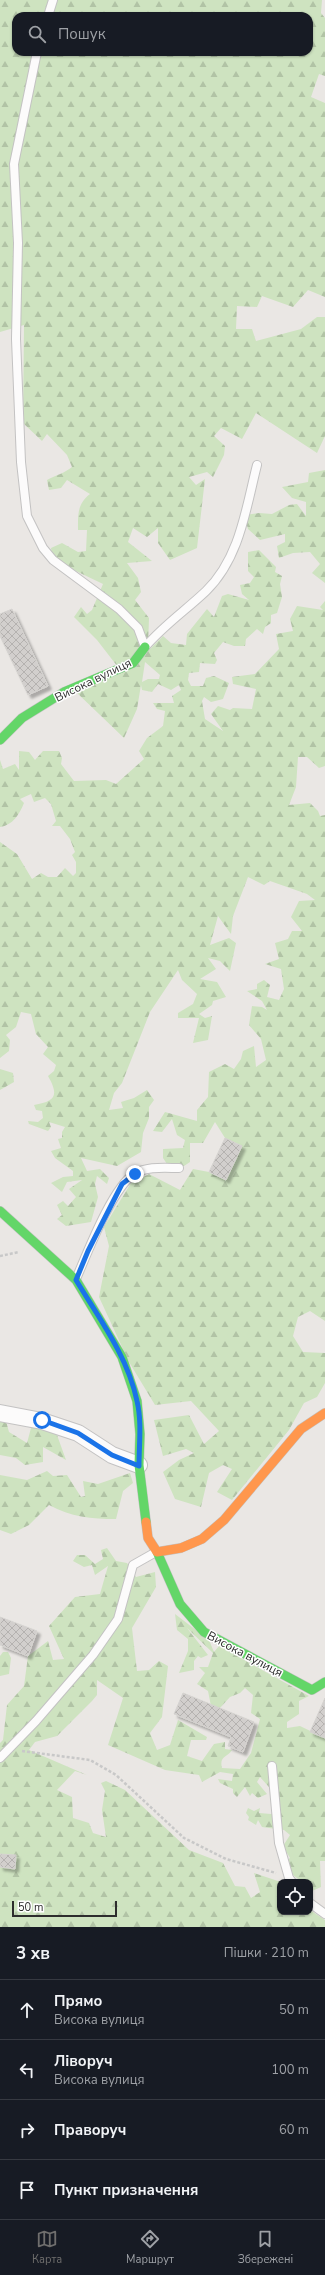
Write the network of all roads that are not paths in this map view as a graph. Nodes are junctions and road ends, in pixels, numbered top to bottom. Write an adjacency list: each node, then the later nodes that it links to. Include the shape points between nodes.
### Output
1 (53, 0): 2 (lane)
2 (49, 12)
3 (36, 56): 5 (lane, via 14,164 18,243 16,339 21,462 27,516 43,548 53,560 119,609 138,628)
4 (257, 465): 5 (lane, via 239,538 225,566 207,590 163,627)
5 (145, 647): 6 (street, Висока вулиця, via 133,663 64,692 22,718)
6 (0, 740)
7 (179, 1168): 9 (lane, via 152,1168 135,1174 122,1184)
8 (0, 1210): 9 (street, Висока вулиця)
9 (76, 1280): 12 (street, Висока вулиця, via 122,1357 137,1401)
10 (0, 1413): 12 (street, via 42,1420 78,1433 112,1455)
11 (325, 1413): 13 (street, via 301,1429 224,1520 202,1539 181,1548)
12 (139, 1466): 13 (street, Висока вулиця, via 148,1538)
13 (157, 1552): 14 (street, Висока вулиця, via 180,1604 204,1632 312,1690); 15 (lane, via 133,1565 118,1619 93,1655)
14 (325, 1682)
15 (0, 1758)
16 (272, 1766): 17 (lane, via 279,1843)
17 (291, 1879)
18 (313, 1905): 19 (lane)
19 (325, 1914)

